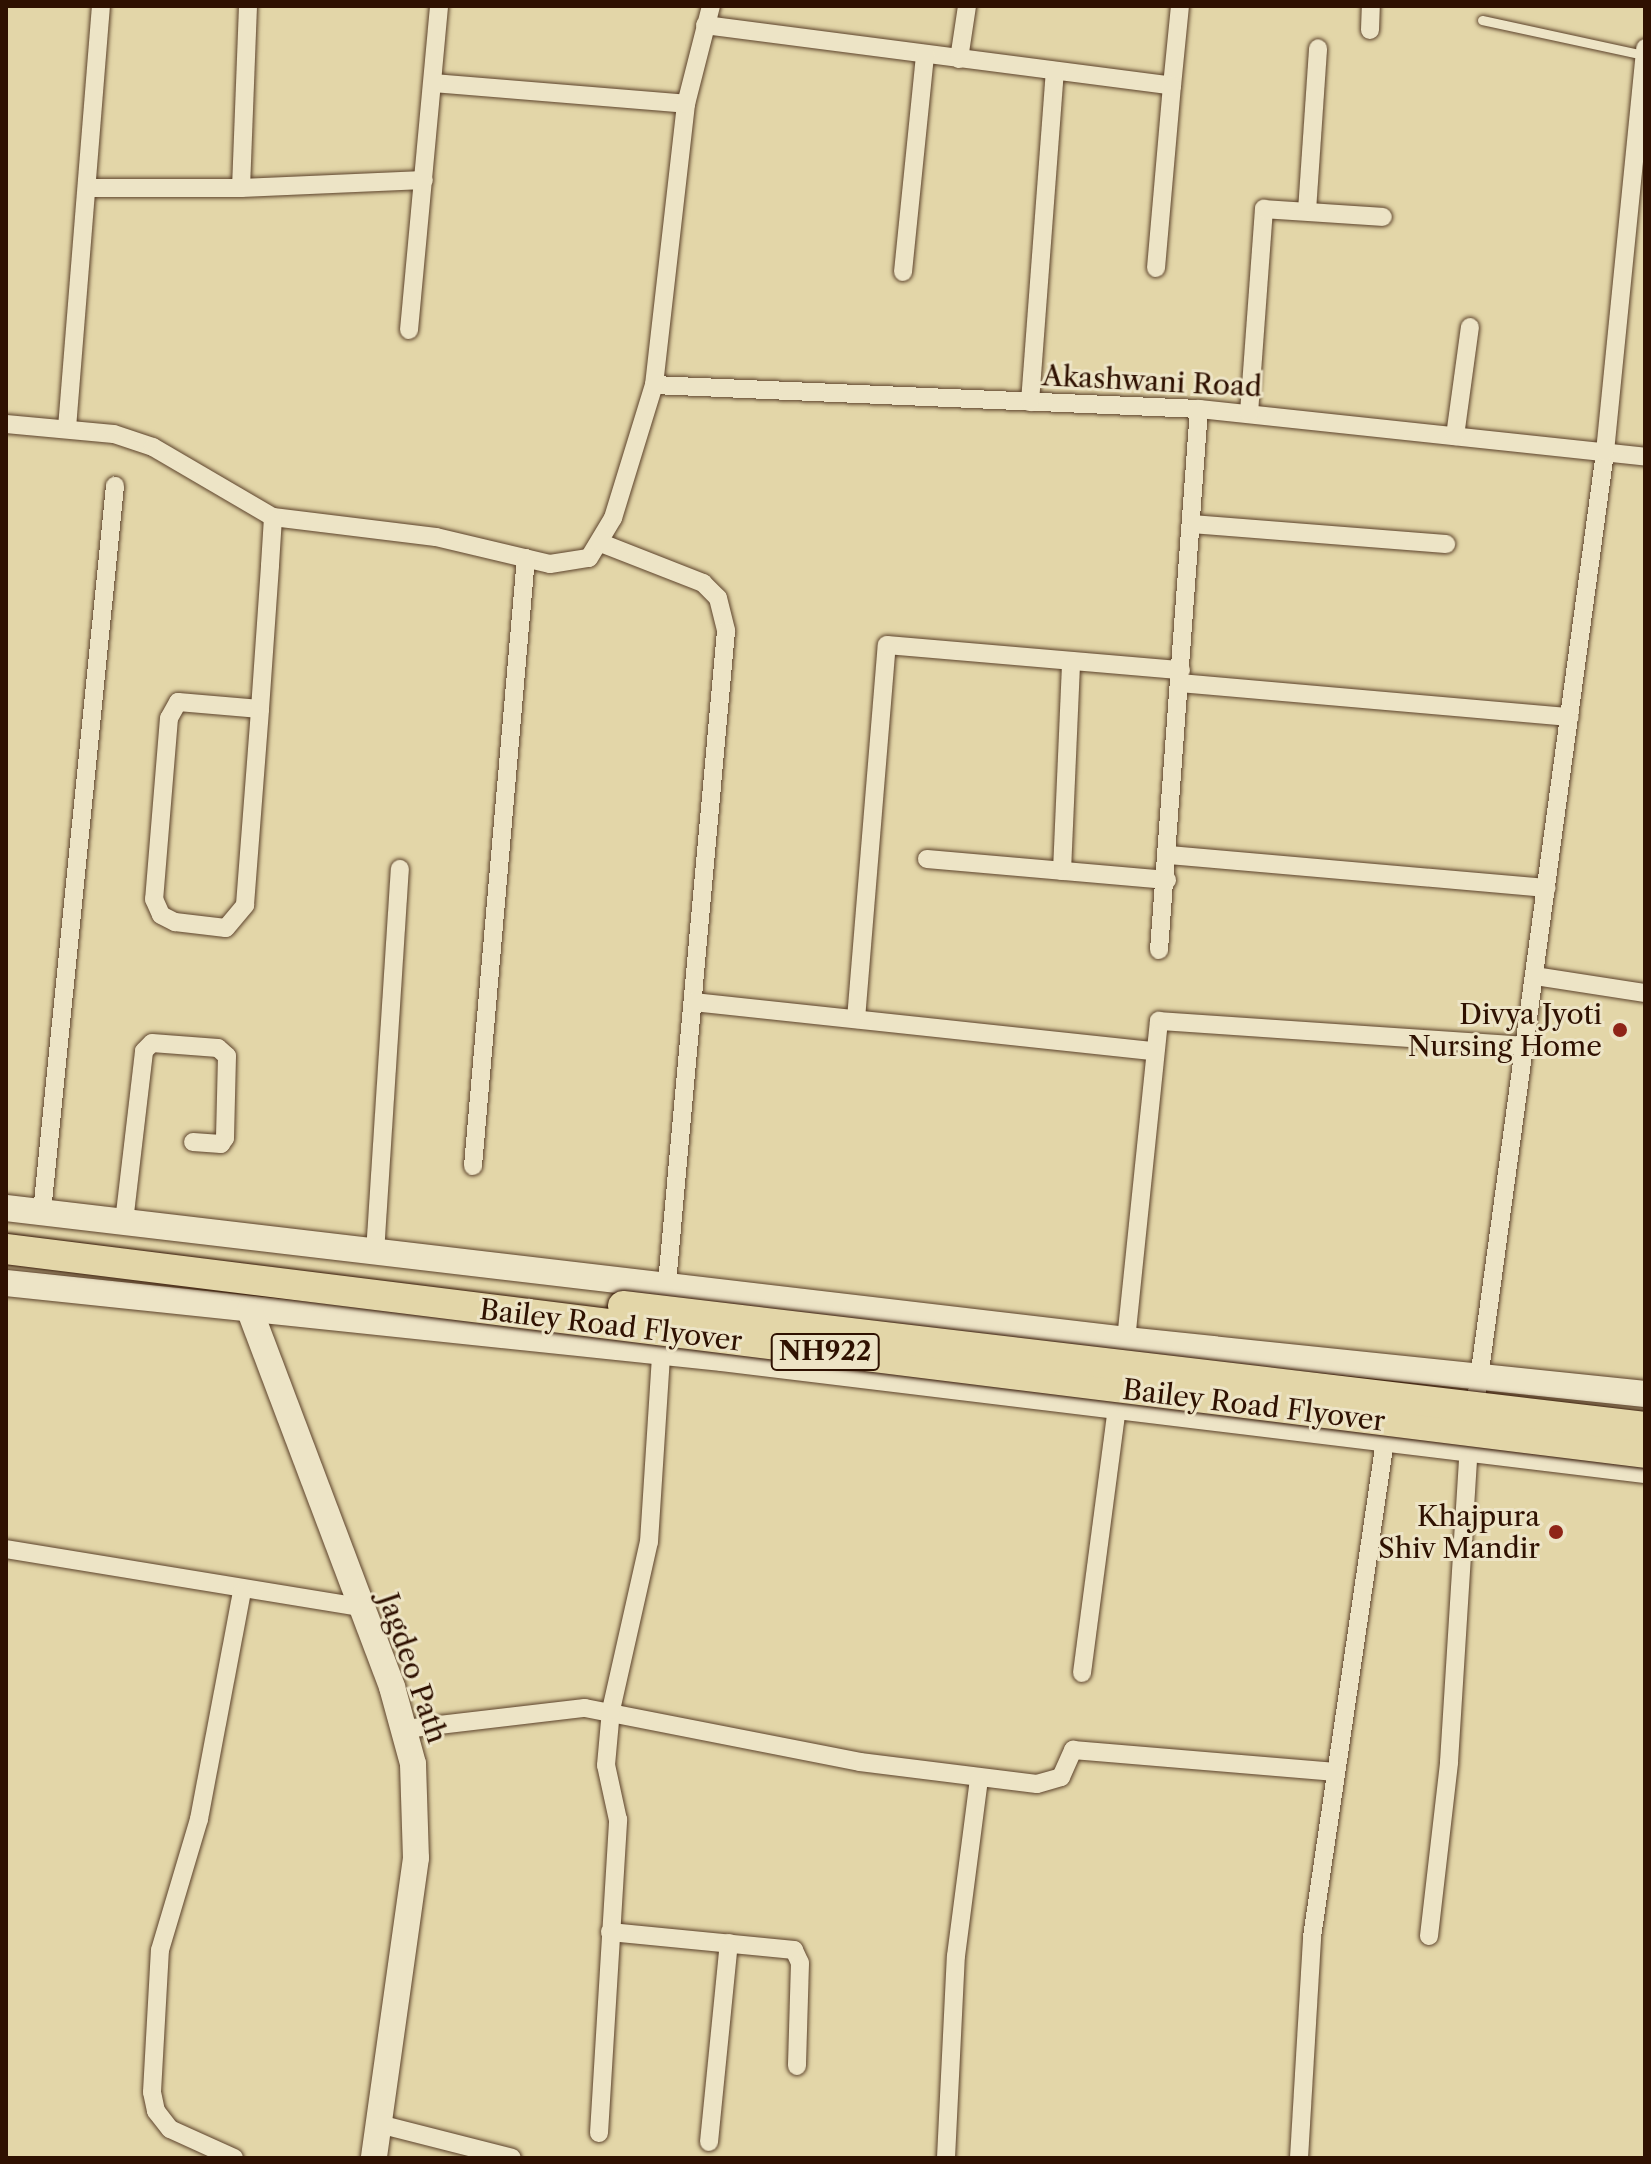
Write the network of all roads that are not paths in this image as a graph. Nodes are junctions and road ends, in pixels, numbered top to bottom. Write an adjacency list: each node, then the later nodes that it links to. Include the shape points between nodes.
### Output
1 (101, 6): 21 (street)
2 (248, 6): 22 (street)
3 (439, 6): 17 (street)
4 (711, 6): 9 (street)
5 (967, 6): 15 (street)
6 (1180, 6): 18 (street)
7 (1371, 6): 10 (street)
8 (1482, 20): 14 (lane)
9 (705, 25): 13 (street); 19 (street)
10 (1370, 30)
11 (1318, 48): 23 (street)
12 (1645, 48): 14 (street)
13 (925, 54): 15 (street); 26 (street)
14 (1644, 55): 36 (street)
15 (959, 59): 16 (street)
16 (1055, 71): 18 (street); 30 (street)
17 (433, 83): 19 (street); 20 (street)
18 (1172, 86): 25 (street)
19 (686, 104): 29 (street)
20 (424, 180): 22 (street); 28 (street)
21 (88, 188): 22 (street); 34 (street)
22 (241, 188)
23 (1307, 211): 24 (street); 32 (street, via 1264,209)
24 (1383, 217)
25 (1156, 268)
26 (903, 272)
27 (1470, 327): 35 (street)
28 (409, 330)
29 (654, 385): 30 (street, Akashwani Road); 41 (street)
30 (1030, 402): 31 (street, Akashwani Road)
31 (1199, 409): 32 (street, Akashwani Road); 40 (street)
32 (1249, 413): 35 (street, Akashwani Road)
33 (6, 424): 34 (street)
34 (67, 428): 39 (street, via 153,447)
35 (1455, 436): 36 (street, Akashwani Road)
36 (1605, 452): 37 (street, Akashwani Road); 47 (street)
37 (1645, 457)
38 (115, 486): 64 (street)
39 (273, 517): 43 (street, via 436,537); 46 (street)
40 (1191, 524): 42 (street); 45 (street)
41 (601, 543): 43 (street, via 577,562); 57 (street, via 703,583 718,598 726,631)
42 (1446, 544)
43 (526, 558): 62 (street)
44 (1071, 661): 45 (street); 51 (street); 58 (street, via 887,645)
45 (1181, 676): 47 (street); 48 (street)
46 (260, 709): 46 (street, via 245,905 226,928 175,922 161,915 154,899 169,718 178,702)
47 (1570, 717): 53 (street)
48 (1169, 855): 52 (street); 53 (street)
49 (927, 859): 51 (street)
50 (400, 869): 70 (street)
51 (1062, 871): 52 (street)
52 (1167, 880): 54 (street)
53 (1547, 888): 55 (street)
54 (1159, 950)
55 (1535, 976): 56 (street); 59 (street)
56 (1645, 993)
57 (693, 1002): 58 (street); 72 (street)
58 (856, 1019): 60 (street)
59 (1525, 1046): 60 (street, via 1165,1019 1157,1025); 78 (street)
60 (1154, 1051): 76 (street)
61 (193, 1142): 65 (street, via 221,1144 225,1138 227,1056 218,1048 152,1043 144,1051)
62 (473, 1166)
63 (6, 1208): 64 (main road)
64 (42, 1212): 65 (main road)
65 (124, 1222): 66 (main road)
66 (159, 1227): 68 (main road); 73 (main road)
67 (6, 1228): 81 (highway, Bailey Road Flyover / NH922, bridge)
68 (307, 1245): 70 (main road); 75 (main road)
69 (6, 1249): 84 (highway, Bailey Road Flyover / NH922, bridge)
70 (375, 1253): 72 (main road)
71 (6, 1283): 73 (main road)
72 (667, 1288): 76 (main road); 77 (street)
73 (147, 1299): 74 (main road)
74 (250, 1311): 75 (main road); 88 (main road, Jagdeo Path)
75 (299, 1316): 77 (main road)
76 (1126, 1340): 78 (main road)
77 (661, 1352): 80 (main road); 90 (street, via 649,1542)
78 (1482, 1375): 79 (main road); 83 (street)
79 (1645, 1394)
80 (1117, 1408): 82 (main road); 89 (street)
81 (1645, 1427)
82 (1385, 1441): 83 (main road); 92 (street)
83 (1467, 1450): 85 (main road); 95 (street, via 1449,1762)
84 (1645, 1453)
85 (1645, 1470)
86 (6, 1549): 87 (street)
87 (242, 1592): 88 (street); 101 (street, via 199,1819 160,1950 152,2092 156,2111 170,2129)
88 (359, 1607): 91 (main road, Jagdeo Path)
89 (1082, 1673)
90 (611, 1710): 91 (street, via 520,1713); 93 (street, via 860,1762); 94 (street, via 606,1770 618,1820)
91 (405, 1729): 98 (main road, Jagdeo Path, via 417,1798 416,1858)
92 (1336, 1772): 93 (street, via 1073,1750 1061,1777 1049,1783); 105 (street, via 1312,1937)
93 (979, 1778): 104 (street, via 956,1956)
94 (610, 1932): 96 (street); 99 (street)
95 (1429, 1936)
96 (729, 1943): 97 (street, via 798,1953); 100 (street)
97 (797, 2066)
98 (379, 2124): 102 (main road, Jagdeo Path); 103 (street)
99 (599, 2133)
100 (709, 2142)
101 (234, 2158)
102 (374, 2158)
103 (512, 2158)
104 (946, 2158)
105 (1299, 2158)

